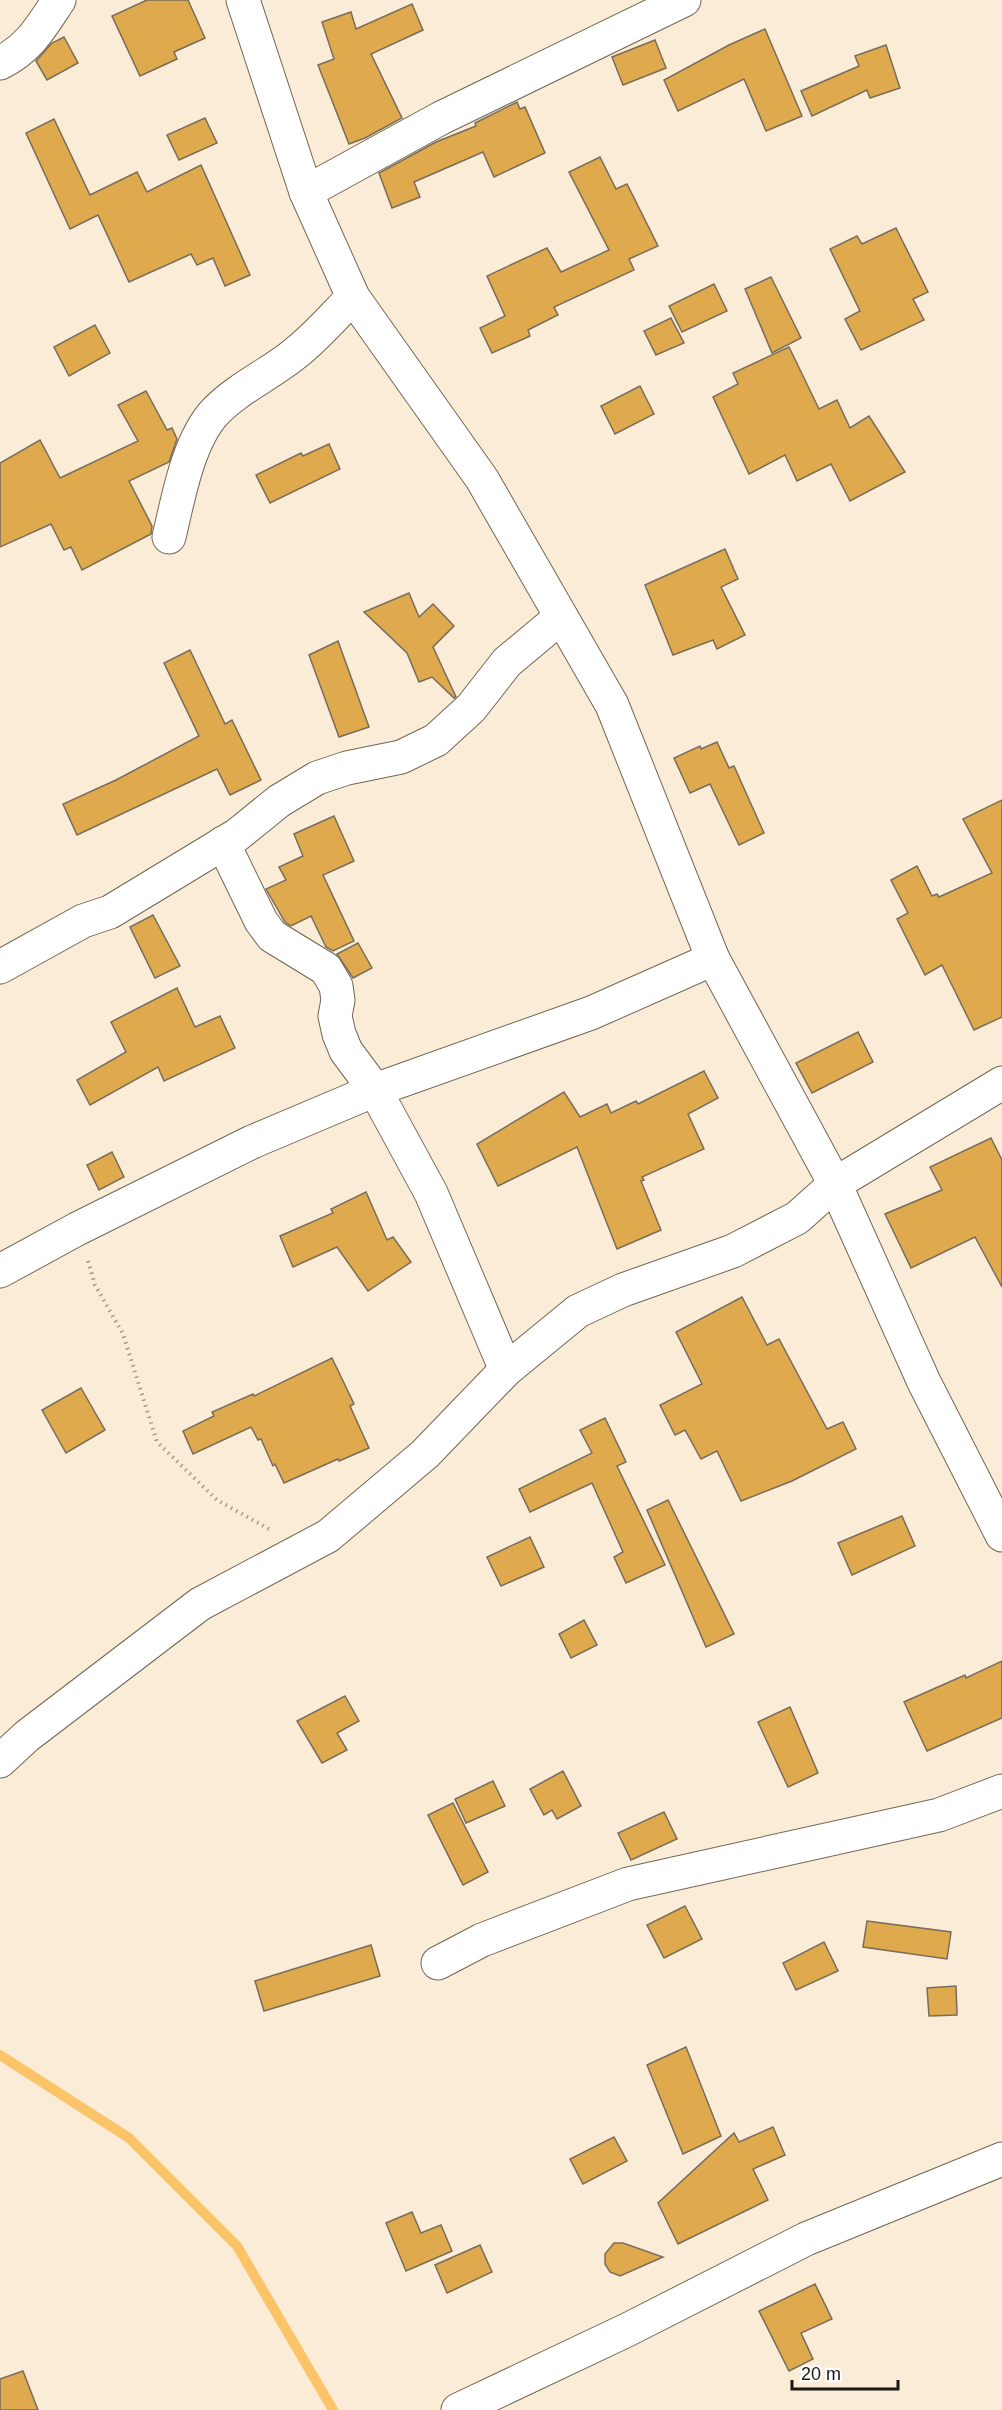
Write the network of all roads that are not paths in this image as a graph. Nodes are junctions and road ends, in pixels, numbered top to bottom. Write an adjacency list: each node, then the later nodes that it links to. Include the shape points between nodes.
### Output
1 (59, 0): 4 (street, via 32,40)
2 (243, 0): 5 (street)
3 (684, 0): 5 (street, via 441,118)
4 (0, 63)
5 (306, 192): 6 (street)
6 (353, 297): 7 (street, via 297,353 250,382 214,413 198,439); 8 (street, via 482,479)
7 (169, 537)
8 (561, 617): 9 (street, via 507,662 471,708 436,740 401,757 317,778); 10 (street, via 612,705)
9 (223, 843): 11 (street, via 110,912 83,921); 13 (street, via 272,936 326,969 336,986 339,1034 346,1051)
10 (713, 959): 13 (street, via 591,1013); 14 (street)
11 (0, 967)
12 (1002, 1083): 14 (street)
13 (375, 1090): 15 (street, via 252,1142); 16 (street, via 431,1193)
14 (835, 1184): 16 (street, via 797,1218 733,1251 623,1290 578,1311); 17 (street, via 924,1382)
15 (0, 1270)
16 (506, 1370): 18 (street, via 425,1454 328,1536 201,1604 27,1736)
17 (1002, 1535)
18 (0, 1761)
19 (1002, 1791): 20 (street, via 939,1815 628,1884 482,1940)
20 (438, 1963)
21 (1002, 2159): 22 (street, via 806,2239)
22 (458, 2410)

